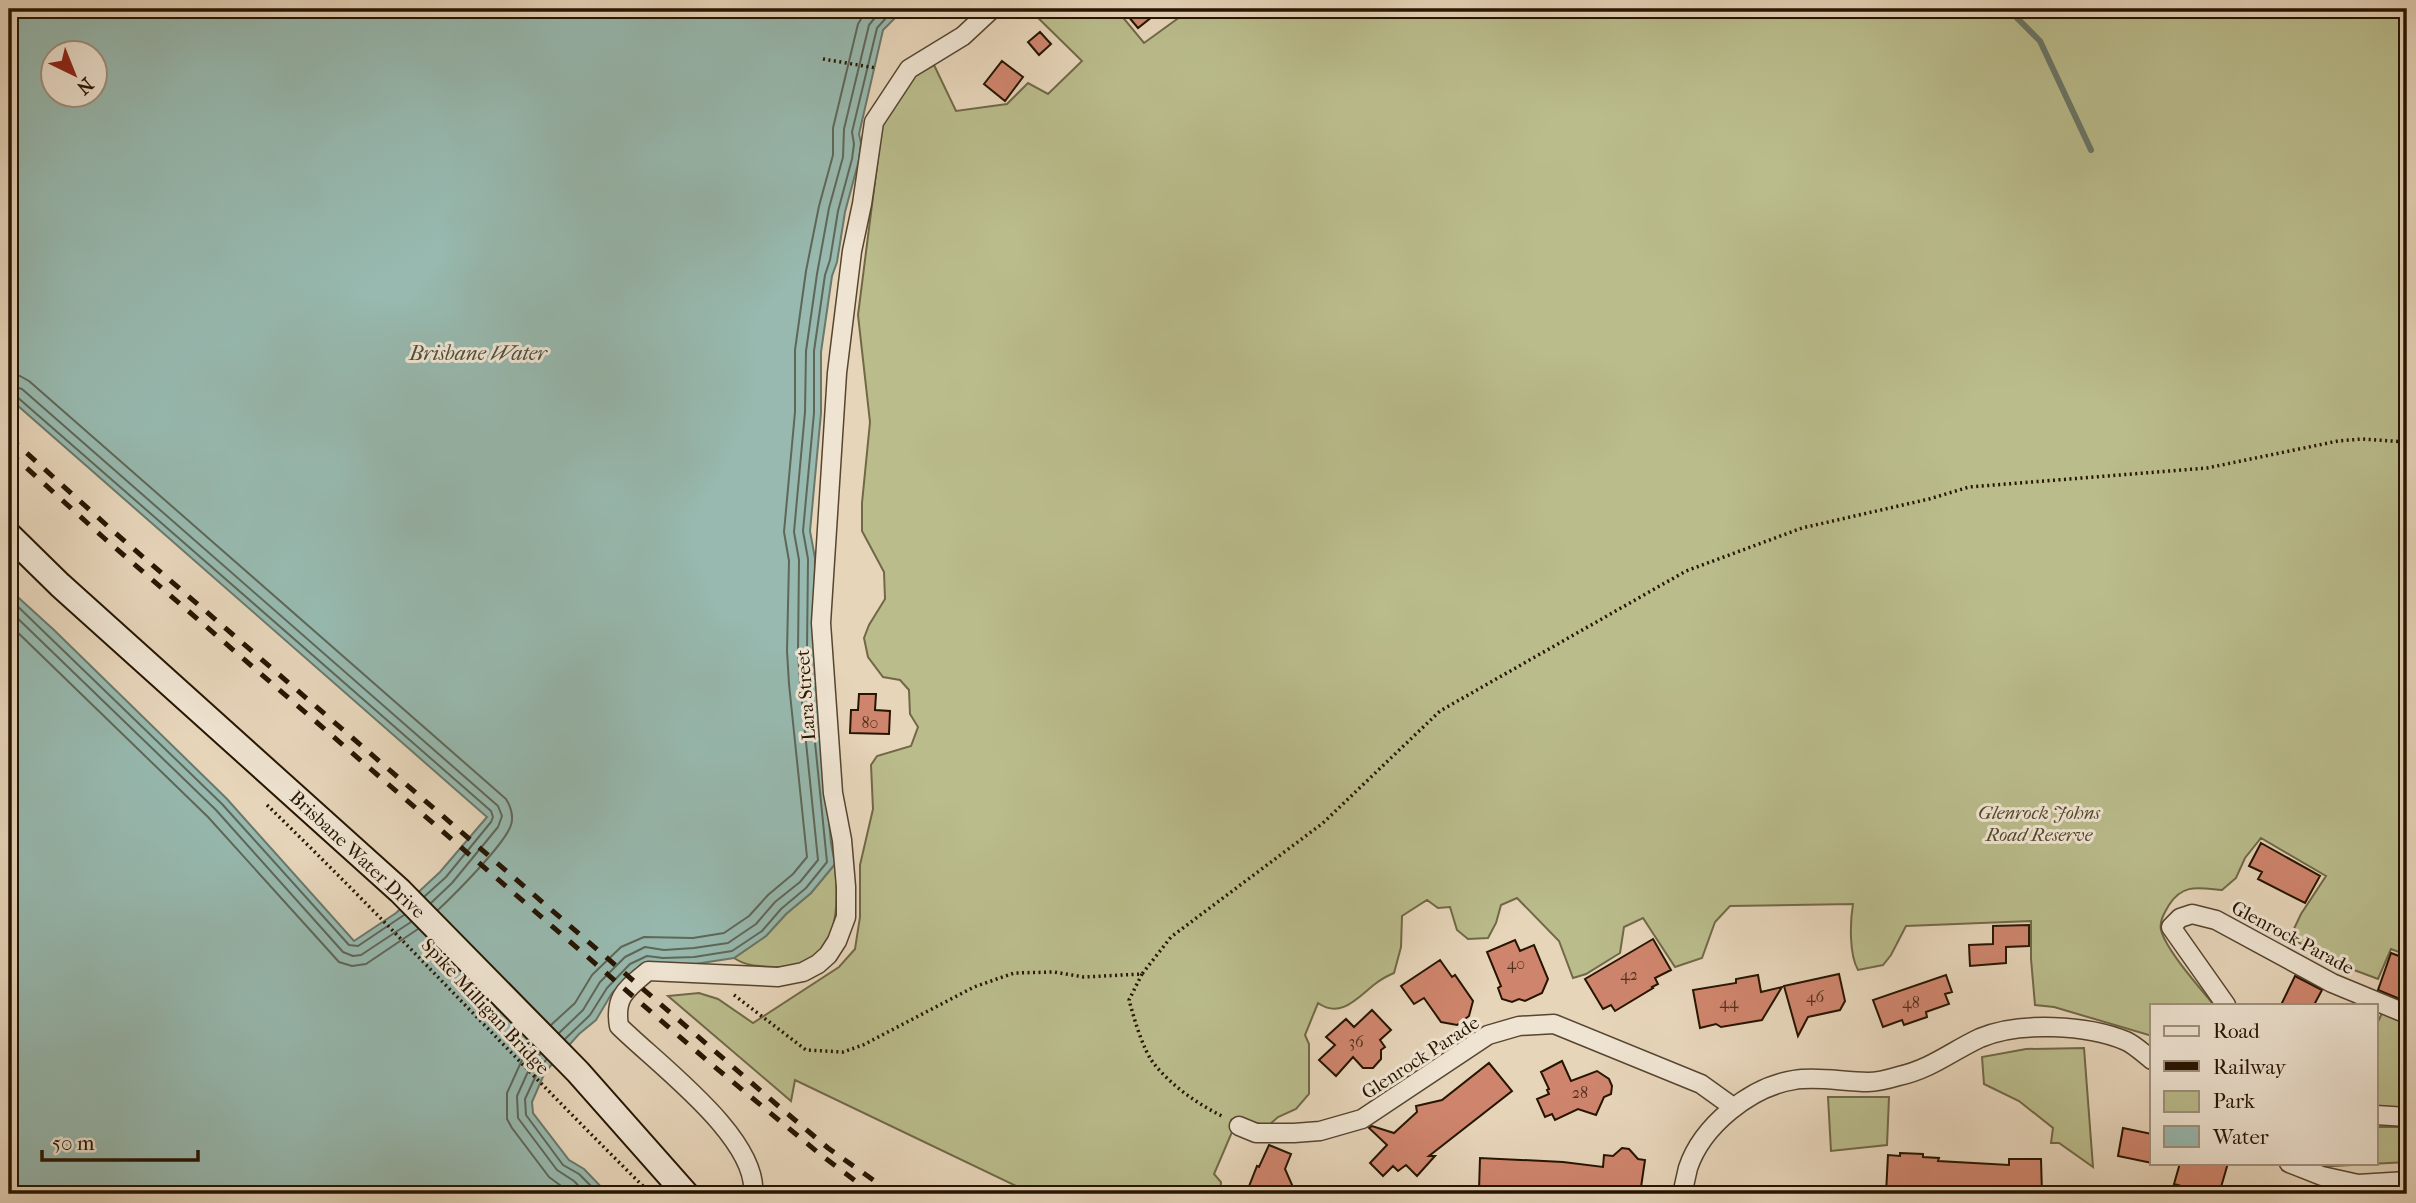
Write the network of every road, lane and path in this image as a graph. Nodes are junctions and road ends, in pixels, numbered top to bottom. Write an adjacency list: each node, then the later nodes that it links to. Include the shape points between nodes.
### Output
1 (992, 9): 8 (street, Lara Street, via 963,36 909,69 874,122 852,251 837,373 821,623 846,917 828,955 803,972 778,977)
2 (823, 59): 3 (path)
3 (876, 68)
4 (2407, 442): 7 (path, via 2338,441 2207,468 1969,487 1802,528 1686,571 1440,711 1323,823 1171,937)
5 (9, 534): 19 (main road, Brisbane Water Drive, via 400,891 578,1072)
6 (369, 903): 18 (path, Spike Milligan Bridge)
7 (1142, 974): 8 (path, via 1014,973 974,988 863,1045 828,1053 806,1050); 15 (path, via 1129,1000 1153,1064 1200,1106)
8 (703, 975): 20 (street, Lara Street, via 648,971 627,990 616,1009 619,1026 714,1114 744,1157)
9 (2225, 1004): 10 (street, Glenrock Parade, via 2171,927 2180,918 2192,914 2216,920 2332,983)
10 (2407, 1014)
11 (2150, 1059): 12 (street, via 2127,1042 2088,1030 2025,1027 1982,1037 1930,1067 1902,1076 1871,1082 1793,1080)
12 (1732, 1107): 15 (street, Glenrock Parade, via 1701,1084 1554,1024 1519,1026 1488,1035 1362,1119 1294,1133 1256,1133); 21 (street, via 1710,1130 1689,1166)
13 (2378, 1115): 14 (street)
14 (2407, 1117)
15 (1239, 1126)
16 (2292, 1164): 17 (street, via 2358,1184)
17 (2407, 1181)
18 (652, 1194)
19 (685, 1194)
20 (753, 1194)
21 (1682, 1194)

